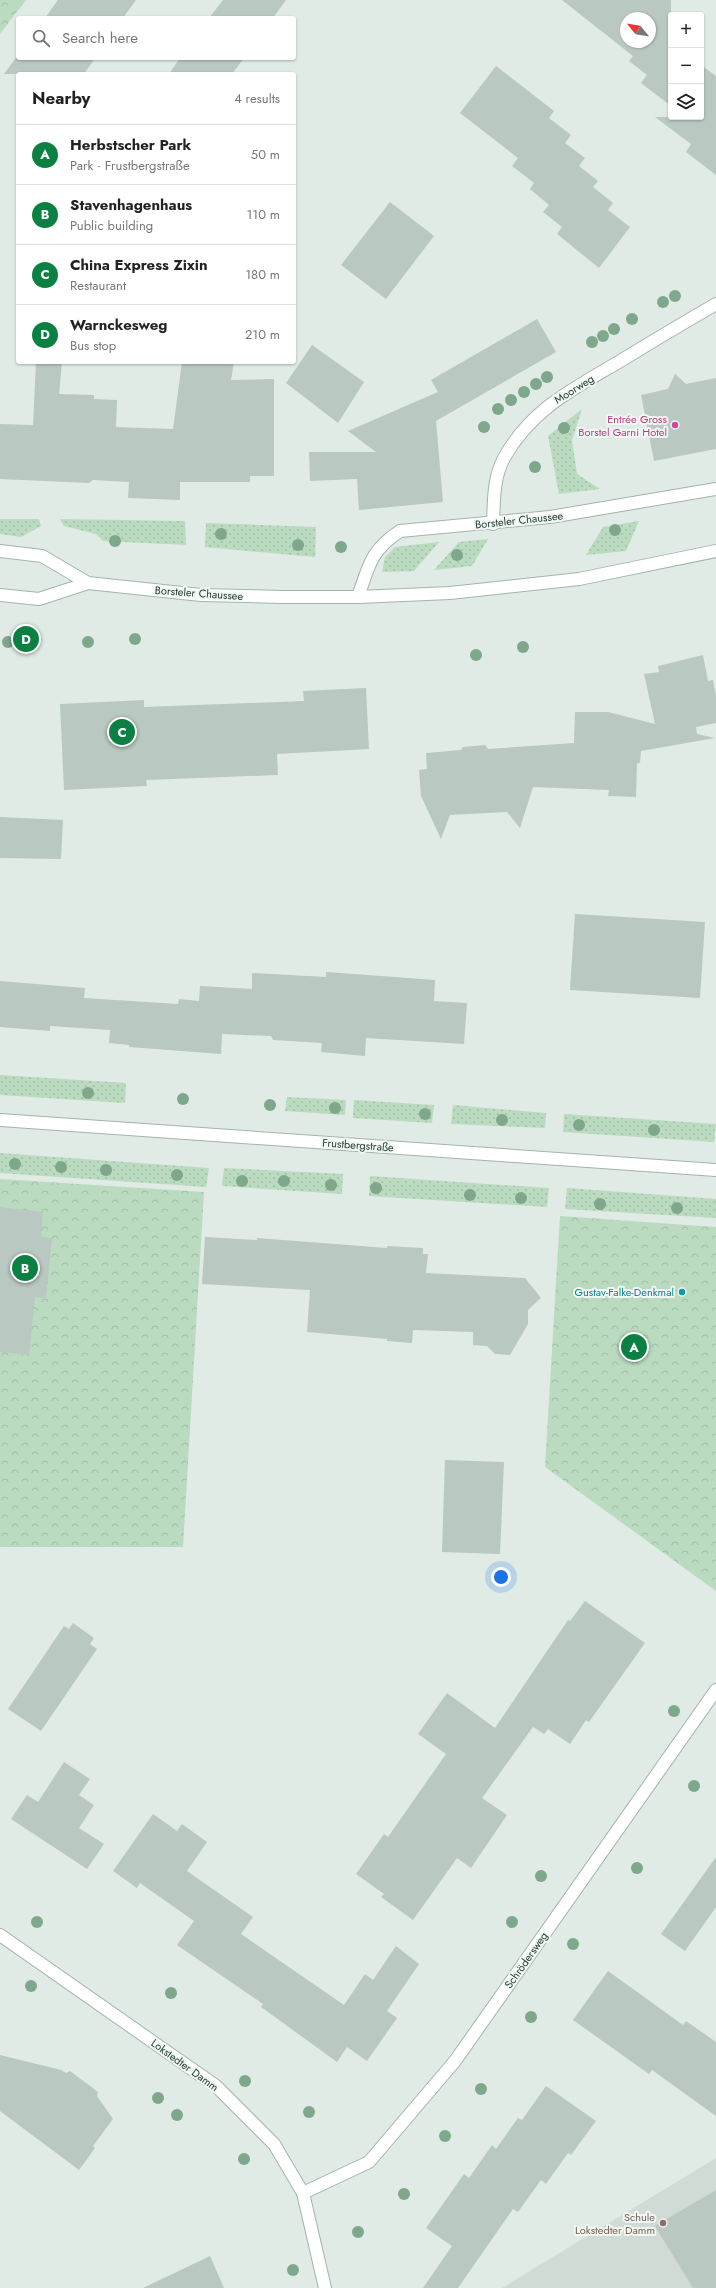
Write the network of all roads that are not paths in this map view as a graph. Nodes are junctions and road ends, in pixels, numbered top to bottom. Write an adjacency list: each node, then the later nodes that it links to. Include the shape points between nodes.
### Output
1 (716, 304): 3 (street, Moorweg, via 554,400 527,426 504,458 498,474 494,492)
2 (716, 489): 3 (street, Borsteler Chaussee)
3 (493, 524): 8 (street, Borsteler Chaussee, via 400,531 384,541 372,557)
4 (0, 551): 6 (street, Borsteler Chaussee, via 42,556)
5 (716, 552): 8 (street, Borsteler Chaussee, via 579,579 529,586)
6 (88, 584): 7 (street, Borsteler Chaussee, via 39,599); 8 (street, Borsteler Chaussee, via 201,595)
7 (0, 595)
8 (358, 597)
9 (0, 1120): 10 (street, Frustbergstraße)
10 (716, 1170)
11 (716, 1690): 13 (street, Schrödersweg, via 455,2061 369,2162)
12 (0, 1936): 13 (street, Lokstedter Damm, via 216,2086 274,2144)
13 (303, 2193): 14 (street, Lokstedter Damm)
14 (325, 2288)

